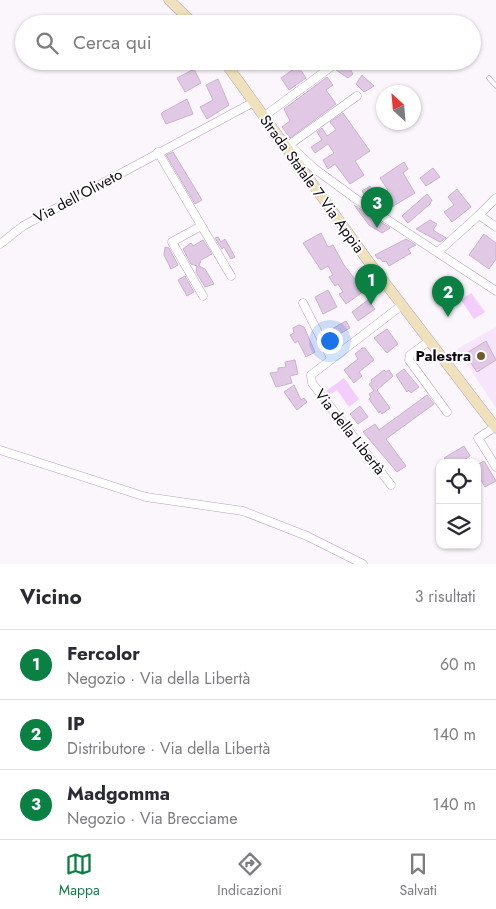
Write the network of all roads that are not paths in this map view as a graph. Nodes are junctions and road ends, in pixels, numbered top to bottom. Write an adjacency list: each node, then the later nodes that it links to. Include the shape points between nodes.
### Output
1 (169, 0): 2 (main road)
2 (185, 15)
3 (230, 70): 8 (main road, Strada Statale 7 Via Appia)
4 (328, 70): 9 (street)
5 (490, 78): 6 (lane)
6 (496, 86)
7 (357, 96): 11 (street)
8 (252, 103): 9 (main road, Strada Statale 7 Via Appia); 12 (street, Via dell'Oliveto)
9 (263, 117): 10 (main road, Strada Statale 7 Via Appia)
10 (278, 137): 11 (street); 14 (main road, Strada Statale 7 Via Appia)
11 (288, 145): 13 (street)
12 (158, 152): 17 (street); 19 (street, Via dell'Oliveto, via 23,226)
13 (315, 169): 14 (street, via 309,169); 20 (street)
14 (306, 177): 25 (main road, Strada Statale 7 Via Appia)
15 (496, 198): 16 (street)
16 (479, 215): 18 (street); 20 (street)
17 (202, 226): 21 (street); 23 (street, via 172,242)
18 (496, 226)
19 (0, 244)
20 (438, 252): 22 (street)
21 (231, 276)
22 (496, 291)
23 (203, 296)
24 (303, 303): 27 (street)
25 (402, 305): 26 (main road); 27 (street, Via della Libertà)
26 (429, 341): 28 (street, via 408,358); 29 (main road)
27 (331, 358): 32 (street, Via della Libertà, via 311,375 312,383)
28 (447, 412)
29 (496, 427): 31 (street, via 478,438)
30 (0, 450): 33 (street, via 146,497 243,511 308,536)
31 (496, 467)
32 (391, 485)
33 (363, 564)

